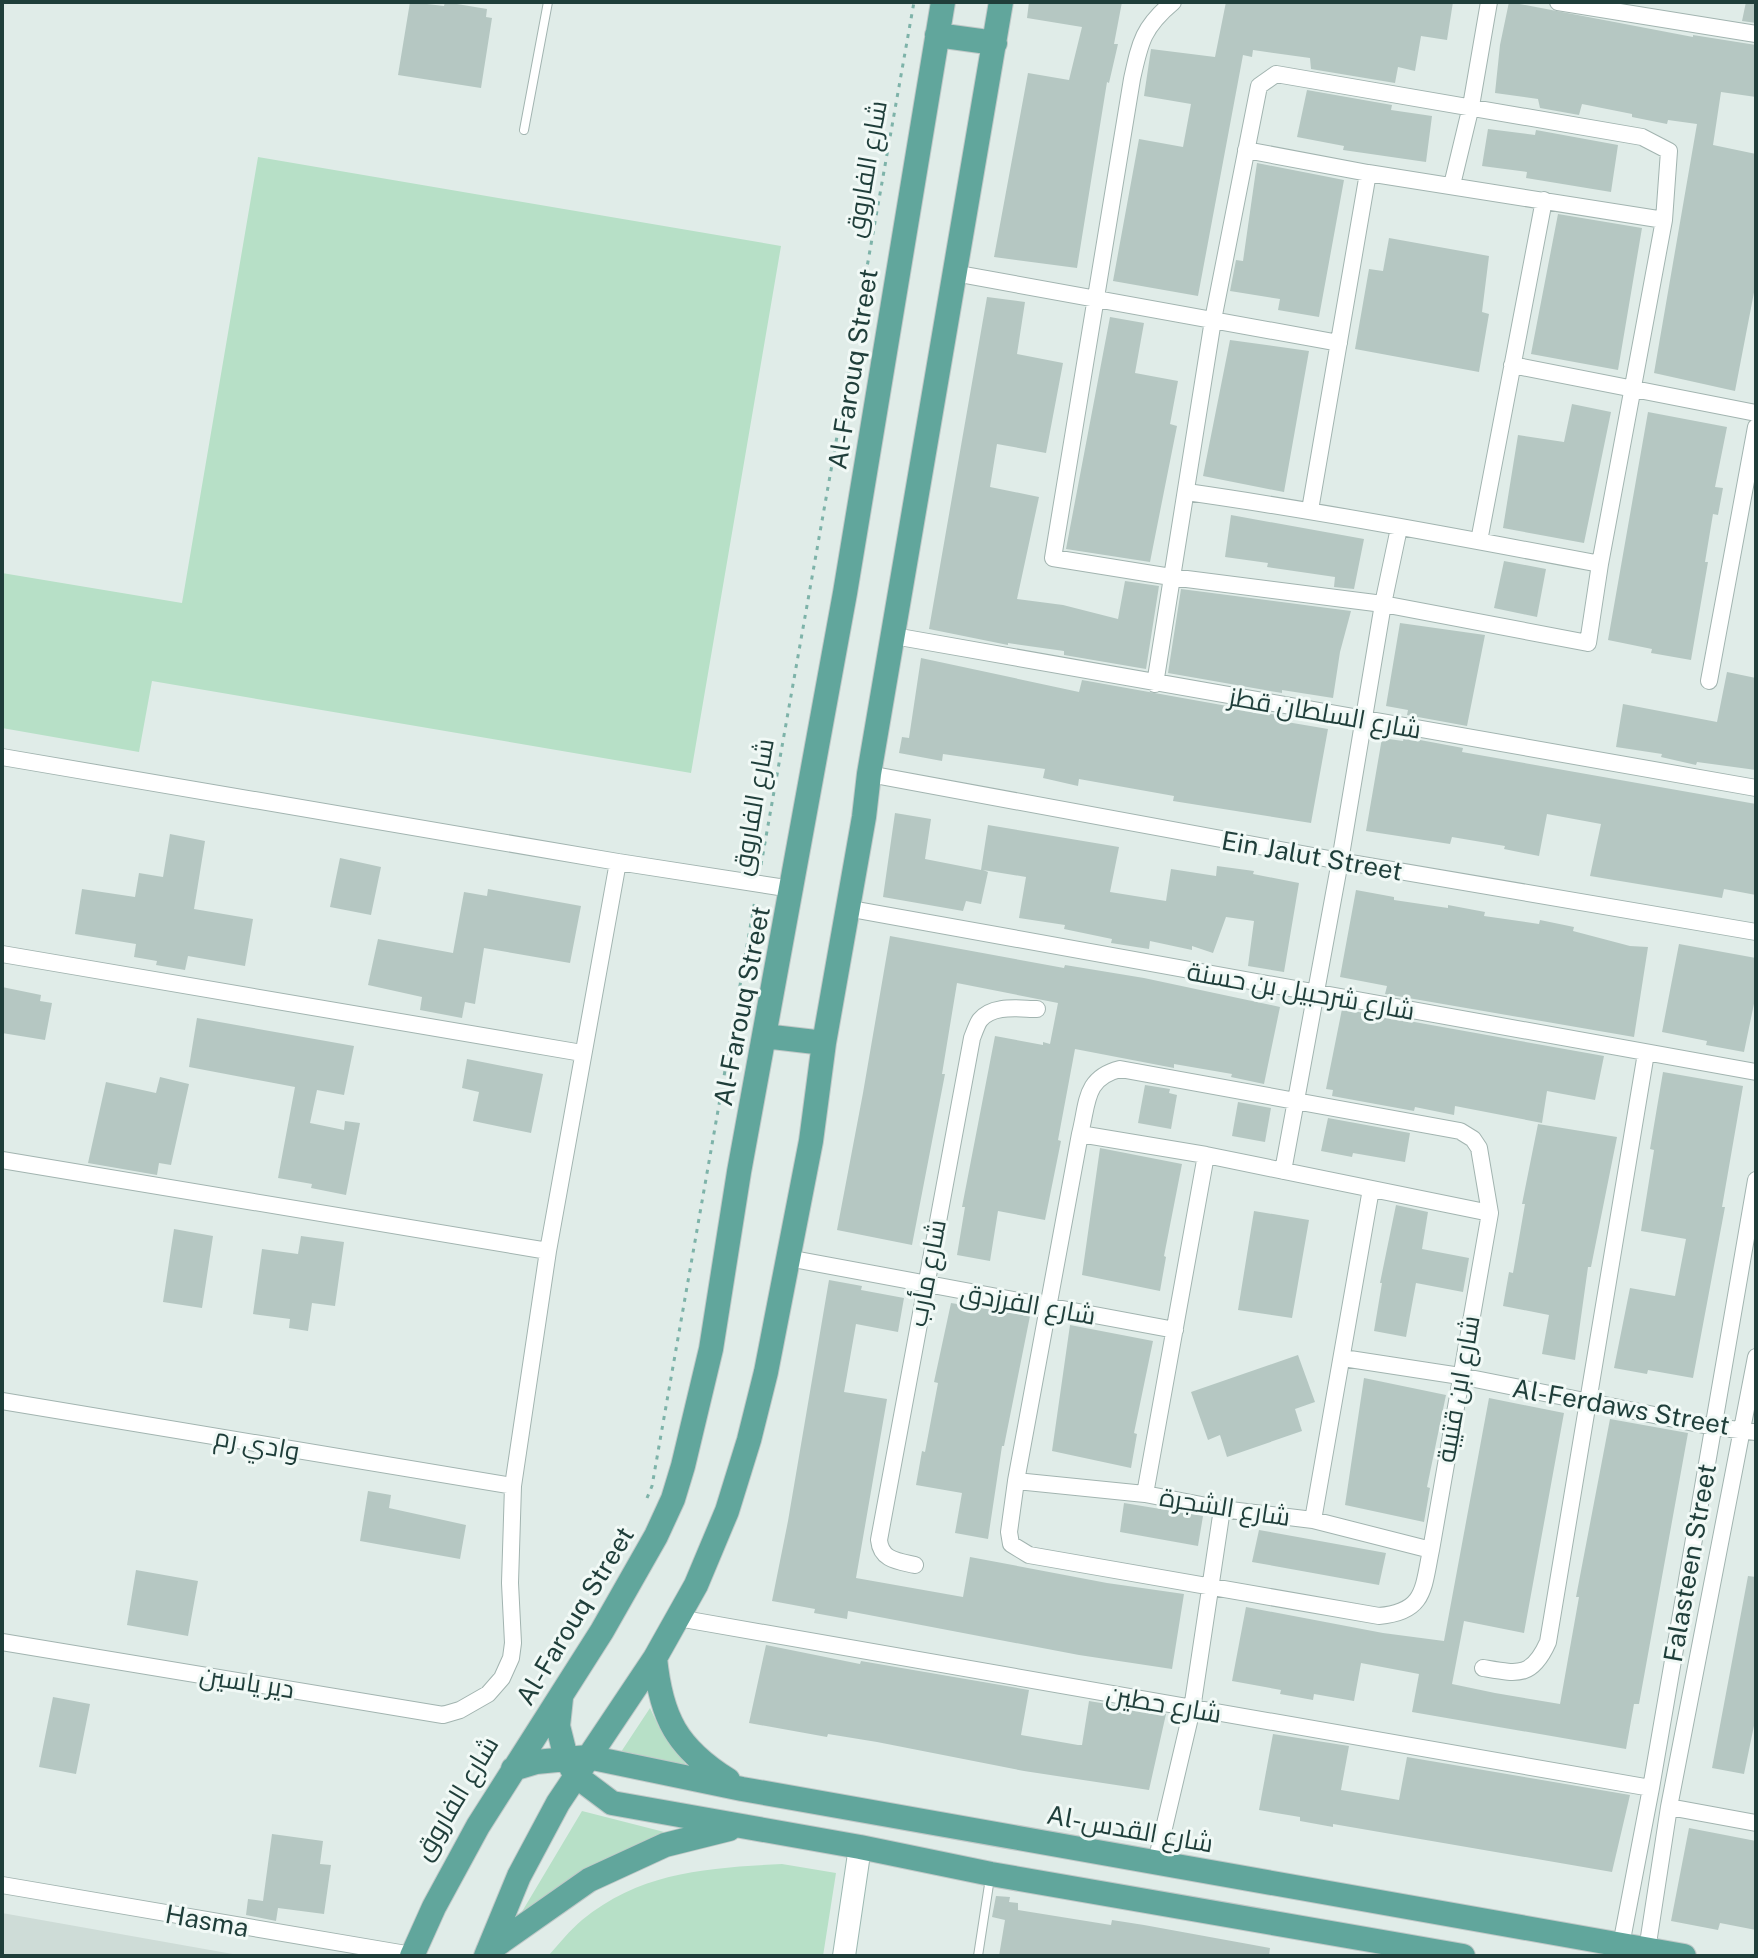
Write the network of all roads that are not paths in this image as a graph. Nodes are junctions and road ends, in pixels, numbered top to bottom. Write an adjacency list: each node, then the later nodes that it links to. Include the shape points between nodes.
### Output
1 (548, 2): 11 (lane)
2 (943, 2): 8 (main road, Al-Farouq Street)
3 (1001, 2): 9 (main road)
4 (1173, 2): 18 (street, via 1141,37)
5 (1489, 2): 10 (street)
6 (1558, 2): 7 (street)
7 (1756, 34)
8 (937, 35): 9 (main road); 41 (main road, Al-Farouq Street)
9 (995, 43): 17 (main road)
10 (1471, 106): 12 (street, via 1276,74 1259,86); 14 (street); 16 (street, via 1642,137 1669,151)
11 (524, 130)
12 (1246, 150): 13 (street); 19 (street)
13 (1368, 173): 14 (street); 20 (street)
14 (1452, 185): 15 (street)
15 (1544, 200): 16 (street); 21 (street)
16 (1664, 220): 22 (street)
17 (954, 273): 18 (street); 32 (main road)
18 (1096, 298): 19 (street); 30 (street, via 1053,558)
19 (1213, 320): 20 (street); 25 (street)
20 (1339, 343): 26 (street)
21 (1512, 365): 22 (street); 28 (street)
22 (1632, 389): 23 (street); 29 (street)
23 (1756, 413)
24 (1756, 427): 33 (street)
25 (1187, 492): 26 (street); 30 (street)
26 (1310, 510): 27 (street)
27 (1399, 528): 28 (street); 31 (street)
28 (1479, 541): 29 (street)
29 (1600, 564): 31 (street, via 1588,643)
30 (1171, 577): 31 (street); 34 (street)
31 (1383, 604): 35 (street)
32 (894, 636): 34 (street, شارع السلطان قطز); 37 (main road)
33 (1709, 681)
34 (1155, 684): 35 (street, شارع السلطان قطز)
35 (1365, 719): 38 (street, شارع السلطان قطز); 39 (street)
36 (2, 757): 40 (street)
37 (869, 774): 39 (street, Ein Jalut Street); 42 (main road)
38 (1756, 788)
39 (1340, 861): 43 (street, Ein Jalut Street); 45 (street)
40 (618, 862): 41 (street); 49 (street)
41 (792, 889): 47 (main road, Al-Farouq Street)
42 (846, 908): 45 (street, شارع شرحبيل بن حسنة); 48 (main road)
43 (1756, 932)
44 (2, 954): 49 (street)
45 (1316, 994): 50 (street, شارع شرحبيل بن حسنة); 52 (street)
46 (1037, 1009): 62 (street, شارع مأرب, via 994,1011 981,1019 972,1038)
47 (764, 1036): 48 (main road); 84 (main road, Al-Farouq Street, via 711,1349 673,1499)
48 (824, 1043): 61 (main road)
49 (582, 1053): 60 (street)
50 (1646, 1053): 51 (street, شارع شرحبيل بن حسنة); 69 (street)
51 (1756, 1072)
52 (1295, 1103): 53 (street, شارع ابن قتيبة, via 1120,1069 1100,1075 1092,1085); 56 (street); 59 (street, شارع ابن قتيبة, via 1460,1131 1479,1148)
53 (1080, 1134): 54 (street); 63 (street)
54 (1206, 1155): 56 (street); 64 (street)
55 (2, 1160): 60 (street)
56 (1283, 1171): 58 (street)
57 (1756, 1180): 70 (street, Falasteen Street)
58 (1371, 1189): 59 (street); 66 (street)
59 (1490, 1213): 67 (street, شارع ابن قتيبة)
60 (548, 1251): 73 (street)
61 (788, 1258): 62 (street, شارع الفرزدق); 80 (main road, via 745,1454 727,1511)
62 (924, 1285): 63 (street, شارع الفرزدق); 78 (street, شارع مأرب, via 879,1540 886,1557)
63 (1050, 1307): 64 (street, شارع الفرزدق); 72 (street)
64 (1175, 1330): 74 (street)
65 (1756, 1357): 71 (street, Falasteen Street)
66 (1343, 1358): 67 (street, Al-Ferdaws Street); 76 (street)
67 (1460, 1376): 69 (street, Al-Ferdaws Street); 77 (street, شارع ابن قتيبة)
68 (2, 1401): 73 (street, وادي رم)
69 (1587, 1403): 70 (street, Al-Ferdaws Street); 83 (street, via 1548,1642 1538,1663 1528,1669 1511,1673)
70 (1714, 1427): 71 (street, Al-Ferdaws Street); 88 (street, Falasteen Street)
71 (1750, 1430): 90 (street, Falasteen Street)
72 (1016, 1481): 74 (street, شارع الشجرة); 79 (street, شارع ابن قتيبة, via 1011,1544 1029,1555)
73 (513, 1486): 81 (street, دير ياسين, via 513,1643 508,1669 488,1694 460,1710 443,1715)
74 (1145, 1494): 75 (street, شارع الشجرة)
75 (1222, 1509): 76 (street, شارع الشجرة); 79 (street)
76 (1313, 1520): 77 (street, شارع الشجرة)
77 (1431, 1550): 79 (street, شارع ابن قتيبة, via 1421,1598 1394,1615)
78 (915, 1565)
79 (1208, 1586): 85 (street)
80 (678, 1618): 82 (main road); 85 (street, شارع حطين)
81 (2, 1642)
82 (655, 1658): 86 (main road); 89 (main road, via 658,1687 683,1745)
83 (1483, 1668)
84 (561, 1696): 86 (main road, via 558,1726); 87 (main road, Al-Farouq Street)
85 (1192, 1709): 88 (street, شارع حطين); 94 (street)
86 (577, 1764): 87 (main road, Al-شارع القدس, via 536,1762); 89 (main road, Al-شارع القدس); 92 (main road, via 612,1803); 103 (main road, via 519,1876)
87 (513, 1769): 104 (main road, Al-Farouq Street)
88 (1651, 1788): 101 (street, Falasteen Street)
89 (742, 1789): 94 (main road, Al-شارع القدس)
90 (1669, 1807): 91 (street); 102 (street, Falasteen Street)
91 (1756, 1823)
92 (738, 1827): 93 (main road); 103 (main road, via 665,1845 589,1880)
93 (860, 1847): 95 (main road); 105 (main road)
94 (1156, 1862): 97 (main road, Al-شارع القدس)
95 (991, 1874): 99 (main road); 106 (lane)
96 (2, 1885): 104 (street, Hasma)
97 (1365, 1899): 98 (main road, Al-شارع القدس); 99 (main road, via 1371,1924 1362,1935)
98 (1411, 1908): 100 (main road, via 1399,1916 1394,1929); 101 (main road, Al-شارع القدس)
99 (1351, 1936): 100 (main road)
100 (1404, 1945): 107 (main road)
101 (1621, 1945): 102 (main road, Al-شارع القدس)
102 (1647, 1950): 108 (main road, Al-شارع القدس)
103 (487, 1954)
104 (412, 1956)
105 (844, 1956)
106 (978, 1956)
107 (1463, 1956)
108 (1684, 1956)

